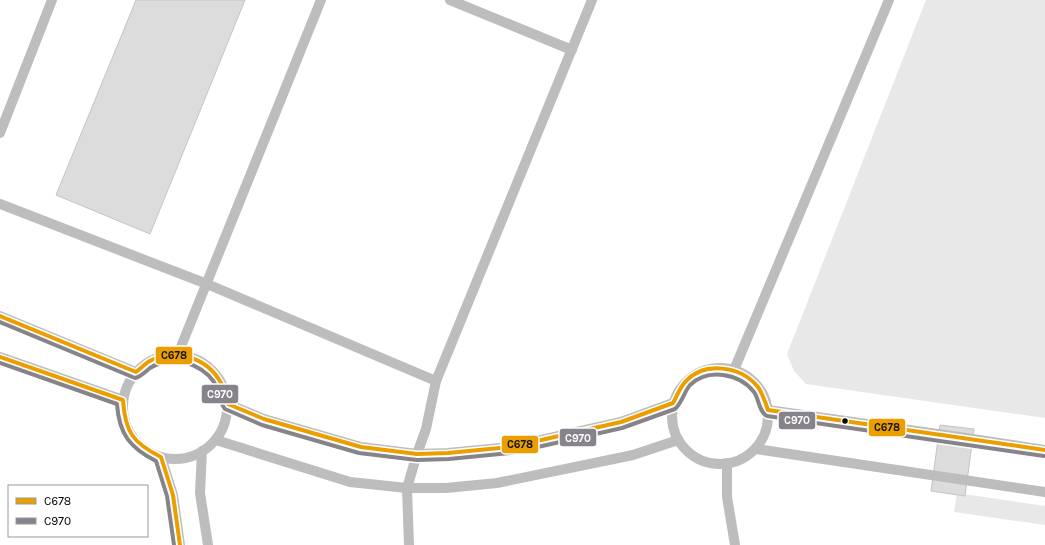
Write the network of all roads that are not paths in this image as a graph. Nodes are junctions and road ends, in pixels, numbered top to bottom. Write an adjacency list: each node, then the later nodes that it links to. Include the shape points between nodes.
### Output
1 (52, 0): 7 (lane)
2 (321, 0): 9 (lane)
3 (450, 0): 6 (lane)
4 (592, 0): 6 (lane)
5 (889, 0): 13 (lane)
6 (572, 50): 15 (lane)
7 (0, 133)
8 (0, 204): 9 (lane)
9 (206, 284): 11 (lane); 15 (lane)
10 (0, 316): 14 (lane)
11 (178, 354): 14 (lane, via 148,362); 18 (lane, via 206,365 217,376)
12 (0, 357): 16 (lane)
13 (734, 370): 17 (lane, via 709,369 696,373 678,391); 19 (lane, via 747,376 757,385)
14 (136, 372): 16 (lane)
15 (436, 381): 25 (lane, via 426,429)
16 (123, 400): 26 (lane, via 128,429 136,441)
17 (673, 403): 21 (lane, via 673,428); 25 (lane, via 621,422 510,447)
18 (228, 404): 20 (lane, via 223,429); 25 (lane, via 264,419 361,447)
19 (768, 410): 22 (lane, via 768,424); 23 (lane)
20 (216, 440): 24 (lane); 28 (lane, via 350,482)
21 (678, 440): 27 (lane, via 687,451 699,459); 28 (lane, via 634,455 497,483 446,488)
22 (756, 449): 27 (lane, via 738,460); 29 (lane)
23 (1045, 450)
24 (202, 451): 26 (lane, via 189,457); 31 (lane, via 200,493)
25 (417, 454): 28 (lane)
26 (161, 457): 30 (lane, via 173,495)
27 (727, 463): 33 (lane, via 727,497)
28 (407, 488): 32 (lane)
29 (1045, 492)
30 (180, 545)
31 (208, 545)
32 (409, 545)
33 (735, 545)

